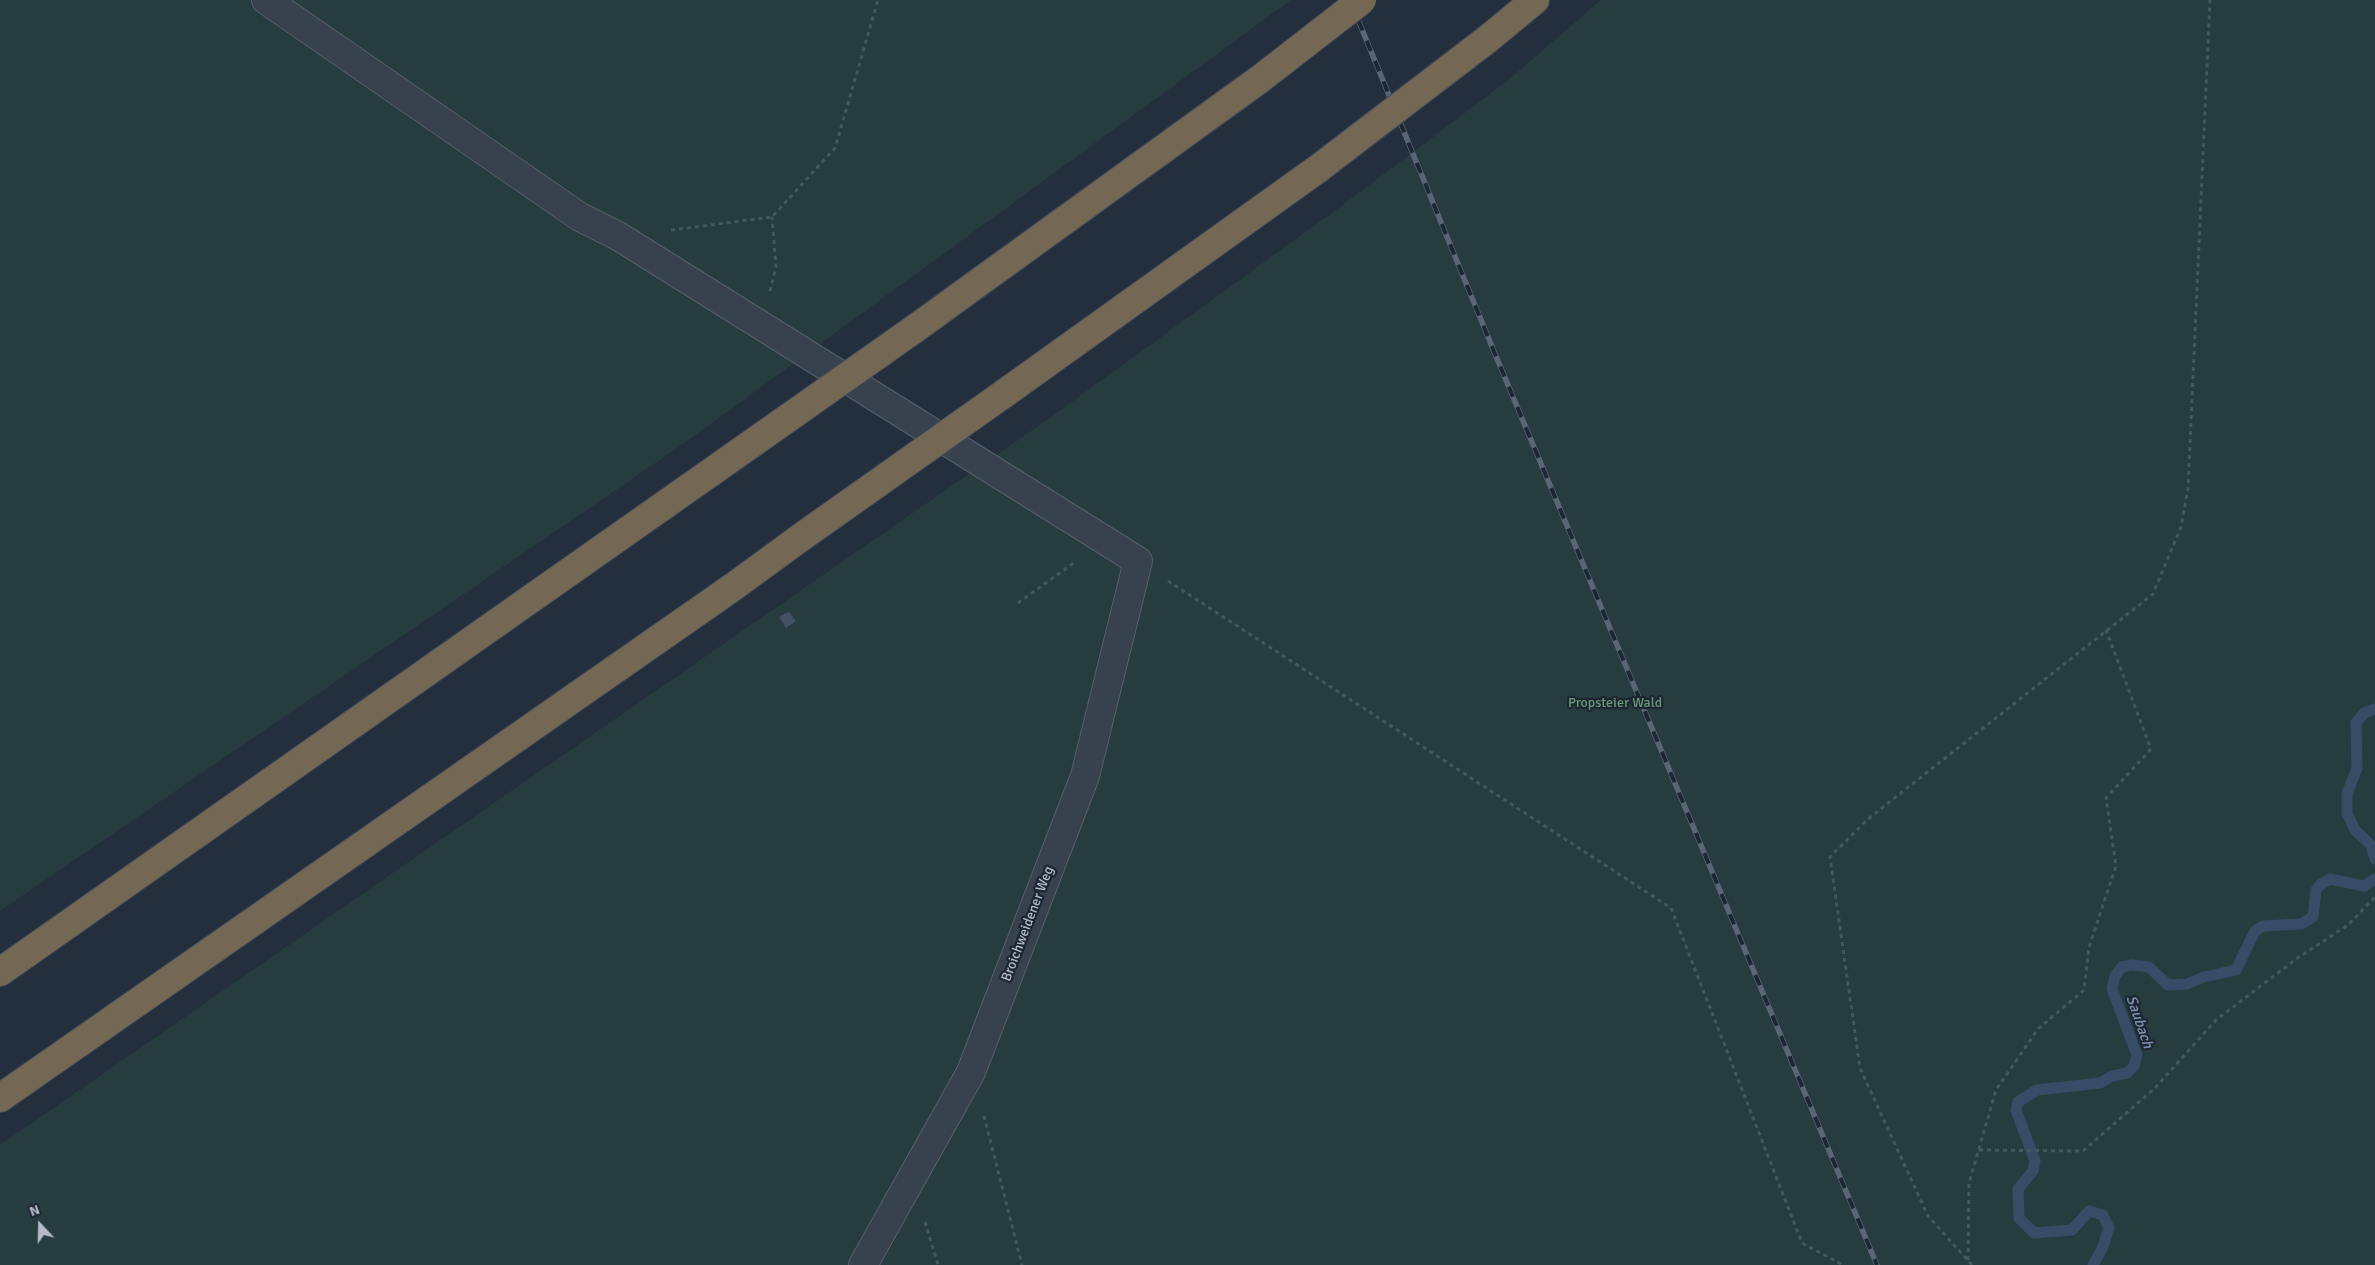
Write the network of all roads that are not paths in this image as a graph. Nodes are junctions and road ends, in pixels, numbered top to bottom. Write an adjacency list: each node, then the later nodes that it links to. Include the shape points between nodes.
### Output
1 (266, 0): 6 (street, Broichweidener Weg, via 580,217 618,236 1138,561 1084,776 971,1072)
2 (1362, 0): 4 (highway, bridge, via 1260,79 913,330)
3 (1535, 0): 5 (highway, bridge, via 1319,168 1005,393 733,587)
4 (0, 972)
5 (0, 1098)
6 (863, 1265)

